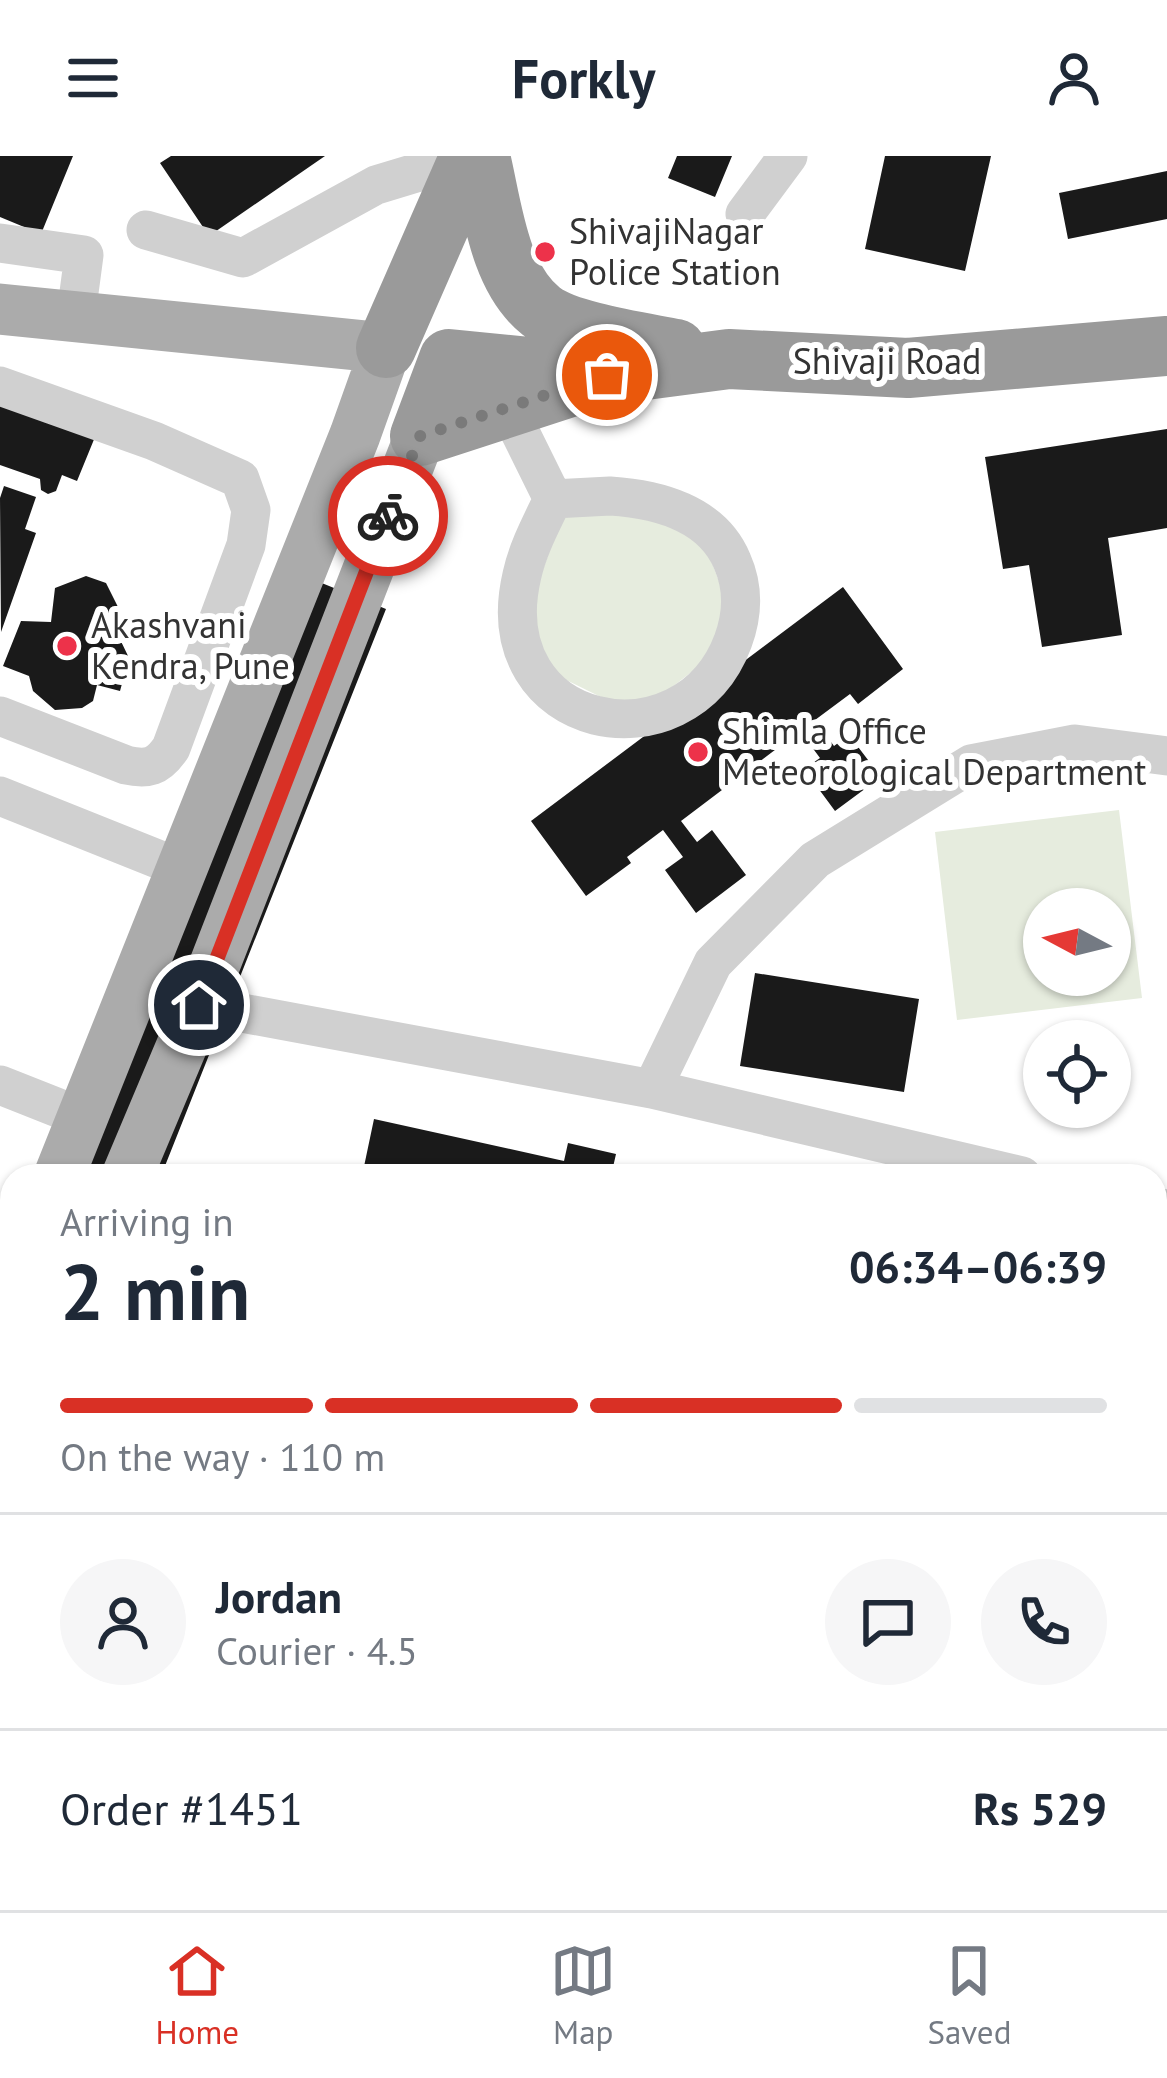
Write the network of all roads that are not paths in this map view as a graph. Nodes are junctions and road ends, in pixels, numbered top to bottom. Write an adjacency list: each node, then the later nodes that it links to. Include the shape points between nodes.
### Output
1 (449, 156): 6 (street, via 376,185 243,258)
2 (470, 156): 12 (highway)
3 (480, 156): 14 (highway, via 506,262 543,313)
4 (788, 156): 5 (street)
5 (745, 214)
6 (146, 230)
7 (0, 243): 9 (street, via 84,254)
8 (0, 309): 9 (main road)
9 (76, 315): 12 (main road)
10 (1167, 316): 13 (highway)
11 (1167, 346): 13 (highway, Shivaji Road)
12 (386, 348): 23 (main road)
13 (1100, 352): 14 (highway, Shivaji Road, via 908,368)
14 (729, 359): 15 (highway, Shivaji Road)
15 (607, 375): 17 (highway); 18 (highway, via 449,358)
16 (0, 386): 21 (street, via 154,441 240,479 247,492 246,545)
17 (508, 408): 18 (highway); 19 (street)
18 (420, 436): 26 (main road)
19 (553, 499): 19 (street, via 663,503 716,534 730,556 742,603 724,663 669,710 640,718 578,711 540,683 526,660 517,600)
20 (0, 716): 21 (street, via 146,769)
21 (171, 748): 23 (street)
22 (1167, 756): 28 (street, via 1075,744 971,764 814,860 713,963)
23 (222, 764): 25 (main road)
24 (0, 796): 25 (street)
25 (180, 868): 29 (main road)
26 (199, 1005): 28 (street); 32 (main road)
27 (0, 1085): 29 (street)
28 (652, 1089): 30 (street)
29 (81, 1118): 31 (main road)
30 (878, 1159): 33 (street)
31 (64, 1164)
32 (132, 1164)
33 (920, 1164)

